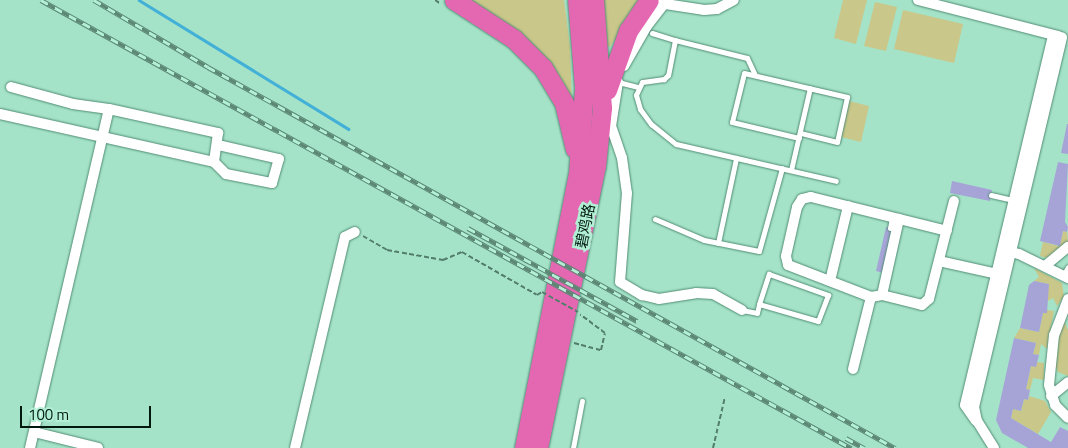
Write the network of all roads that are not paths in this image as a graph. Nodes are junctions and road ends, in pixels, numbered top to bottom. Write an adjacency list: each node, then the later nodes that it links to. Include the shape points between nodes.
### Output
1 (577, 0): 25 (highway, 碧鸡路, via 584,96)
2 (594, 0): 15 (highway, 碧鸡路)
3 (734, 0): 5 (street, via 710,9)
4 (918, 0): 8 (street)
5 (657, 1): 11 (street); 15 (highway, via 628,31)
6 (448, 3): 25 (highway, via 514,39 551,78 569,118)
7 (652, 33): 9 (lane)
8 (1061, 37): 28 (street); 37 (street)
9 (675, 40): 10 (lane, via 747,58); 13 (lane, via 668,75 664,79 642,82)
10 (755, 75): 14 (lane); 18 (lane, via 744,72 732,122)
11 (618, 82): 13 (lane); 47 (street, via 611,126 622,158 627,202 620,282 642,295 659,299 696,293 713,294)
12 (11, 87): 16 (street, via 73,104)
13 (638, 87): 21 (lane, via 636,95 640,109 668,139 676,144)
14 (810, 88): 18 (lane); 18 (lane, via 847,97 837,142)
15 (602, 108): 58 (highway, 碧鸡路, via 584,236)
16 (109, 109): 19 (street); 20 (street, via 218,133)
17 (0, 114): 19 (street)
18 (799, 135): 24 (lane)
19 (102, 137): 22 (street); 53 (street)
20 (218, 145): 22 (street); 22 (street, via 279,159 272,184 226,174)
21 (736, 158): 23 (lane); 35 (lane)
22 (214, 162)
23 (782, 168): 24 (lane); 35 (lane, via 760,251)
24 (791, 170): 26 (lane)
25 (578, 176): 57 (highway, 碧鸡路)
26 (836, 180)
27 (991, 196): 28 (lane)
28 (1014, 200): 37 (street)
29 (954, 201): 33 (street)
30 (848, 206): 32 (street); 42 (street); 42 (street, via 811,197 802,199 796,207 786,262 790,267)
31 (655, 219): 35 (lane)
32 (894, 221): 33 (street); 43 (street)
33 (947, 231): 38 (street)
34 (355, 232): 56 (street, via 344,237)
35 (718, 243)
36 (1068, 247): 39 (street)
37 (1006, 251): 39 (street); 41 (street)
38 (939, 261): 41 (street); 43 (street, via 926,303 916,304)
39 (1045, 266): 40 (street)
40 (1066, 273)
41 (1001, 275): 60 (street, via 974,407 977,421)
42 (830, 281): 44 (street)
43 (882, 295): 44 (street)
44 (870, 297): 48 (street)
45 (1068, 299): 50 (street, via 1054,335)
46 (760, 304): 46 (lane, via 769,274 828,295 818,322); 47 (lane, via 757,313)
47 (742, 310)
48 (852, 369)
49 (1068, 382): 50 (street)
50 (1051, 396): 52 (street)
51 (582, 401): 59 (lane)
52 (1068, 418)
53 (34, 432): 54 (street); 55 (street)
54 (30, 448)
55 (98, 448)
56 (295, 448)
57 (524, 448)
58 (538, 448)
59 (573, 448)
60 (994, 448)

